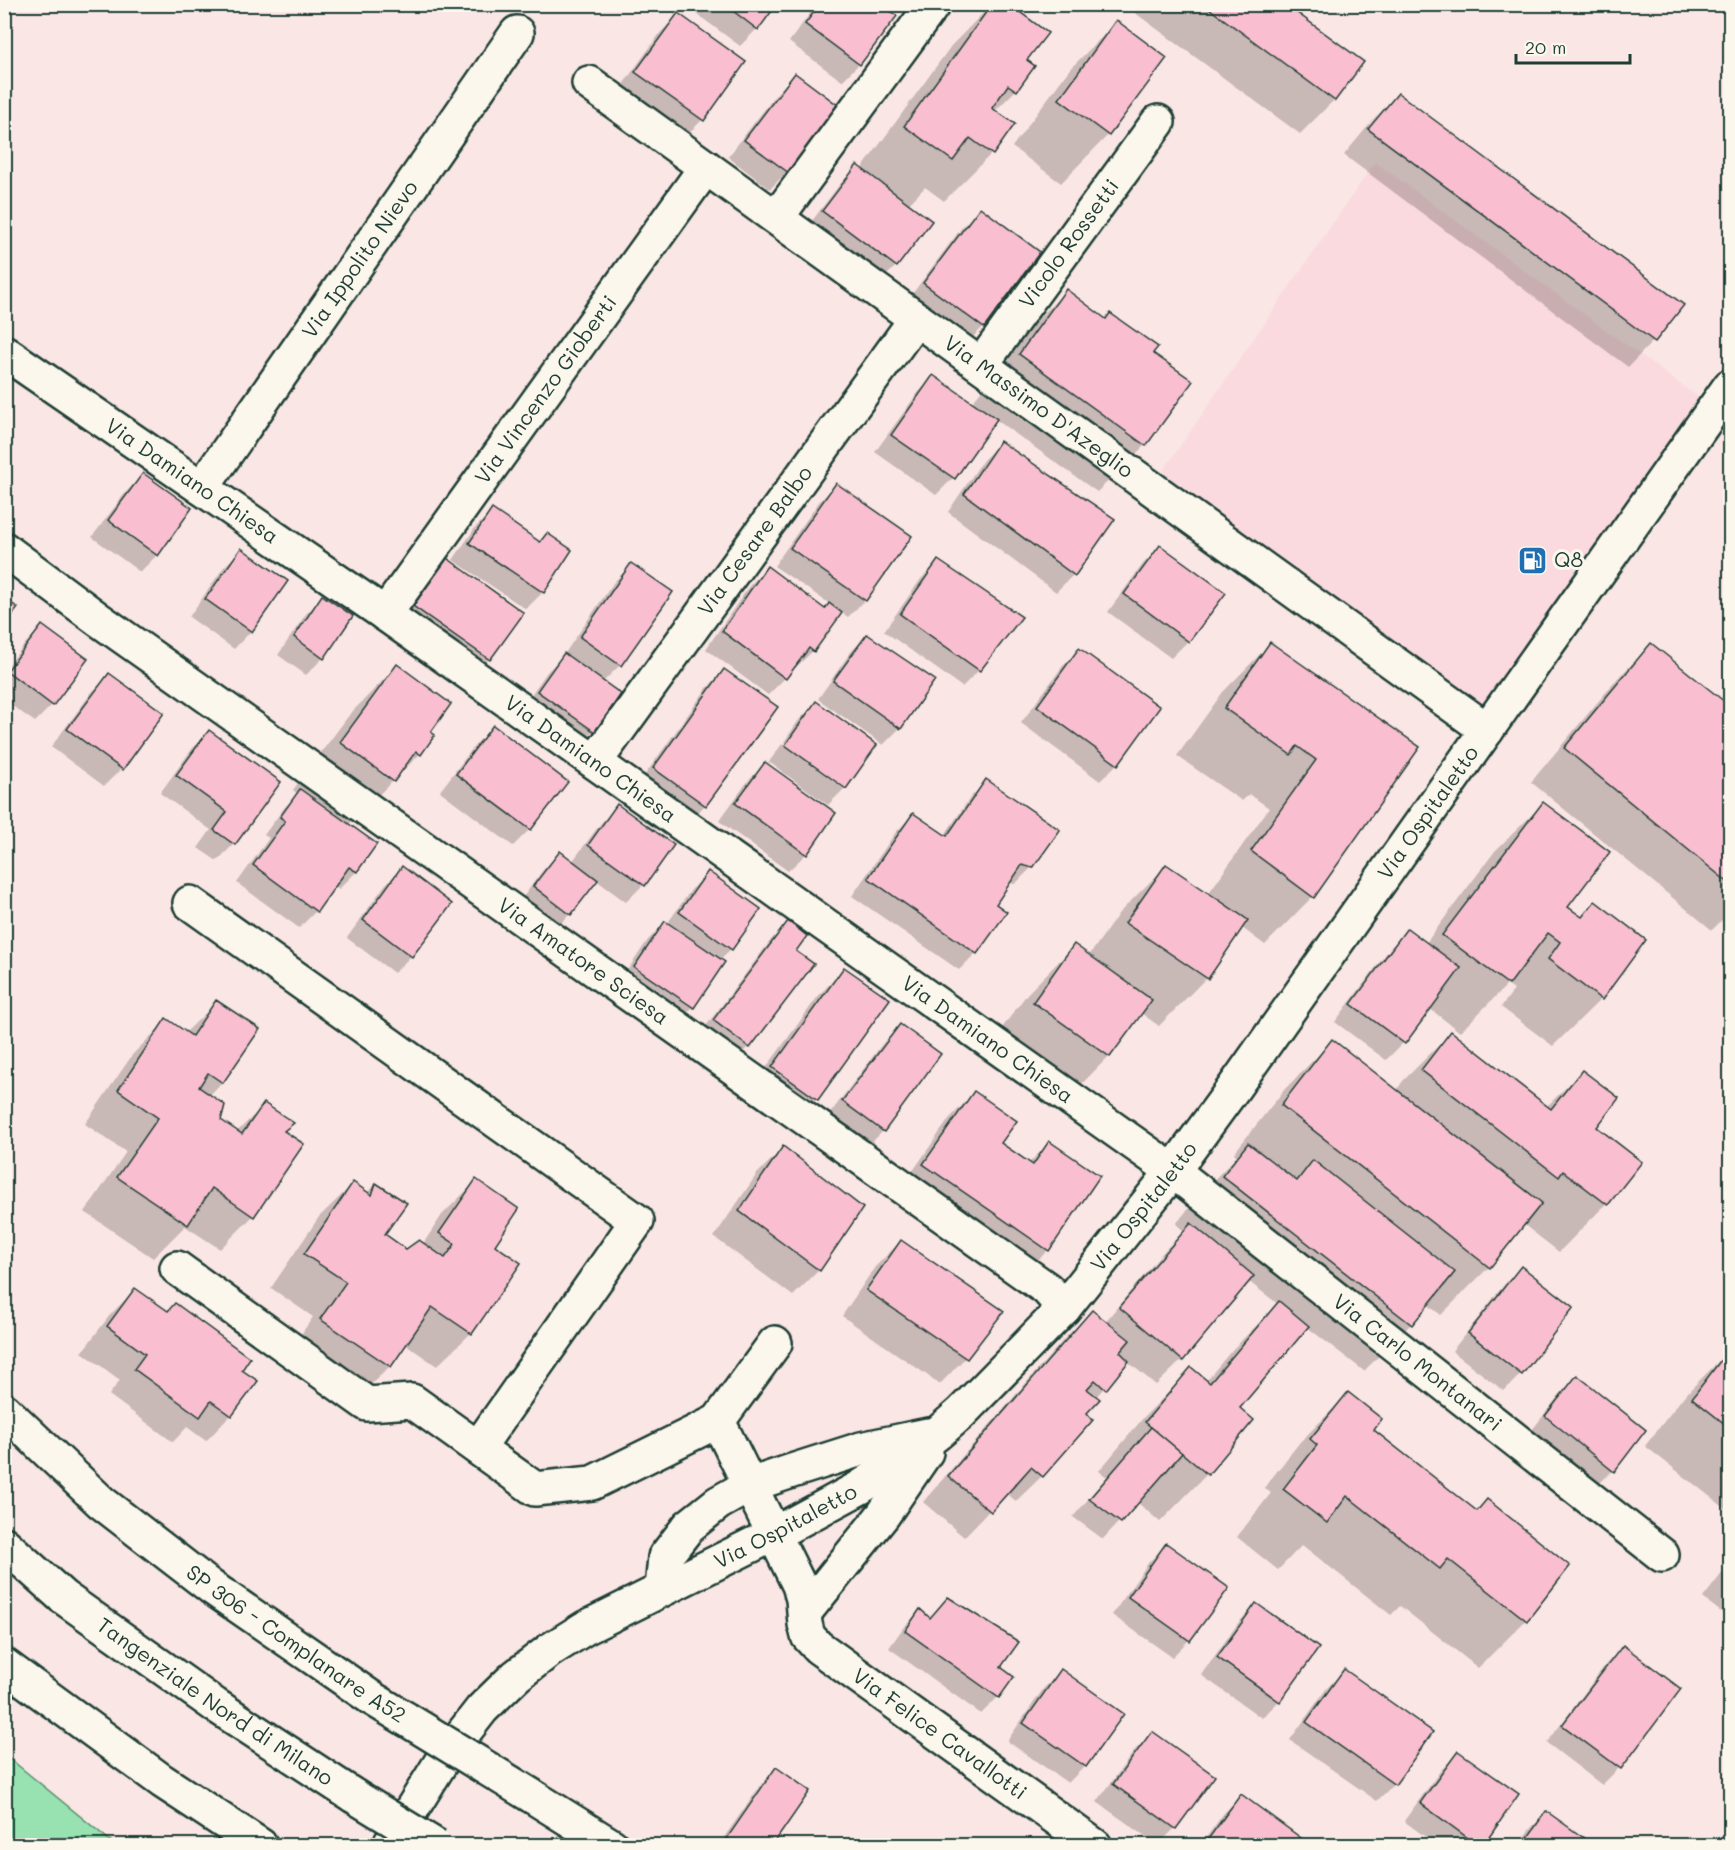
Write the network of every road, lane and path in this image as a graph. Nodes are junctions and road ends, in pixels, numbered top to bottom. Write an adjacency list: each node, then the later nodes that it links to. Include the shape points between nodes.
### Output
1 (929, 4): 6 (main road, via 932,6)
2 (517, 33): 11 (main road, Via Ippolito Nievo)
3 (590, 83): 5 (main road, Via Massimo D'Azeglio)
4 (1158, 122): 9 (main road, Vicolo Rossetti)
5 (706, 167): 6 (main road, Via Massimo D'Azeglio); 13 (main road, Via Vincenzo Gioberti)
6 (777, 217): 7 (main road, Via Massimo D'Azeglio)
7 (916, 319): 9 (main road, Via Massimo D'Azeglio); 15 (main road, Via Cesare Balbo)
8 (4, 352): 11 (main road, Via Damiano Chiesa)
9 (981, 365): 14 (main road, Via Massimo D'Azeglio)
10 (1731, 386): 14 (main road, Via Ospitaletto)
11 (202, 488): 13 (main road, Via Damiano Chiesa)
12 (4, 549): 19 (main road, Via Amatore Sciesa, via 1047,1289)
13 (385, 614): 15 (main road, Via Damiano Chiesa)
14 (1487, 730): 17 (main road, Via Ospitaletto)
15 (596, 762): 17 (main road, Via Damiano Chiesa)
16 (189, 903): 24 (main road, via 637,1221)
17 (1173, 1171): 19 (main road, Via Ospitaletto); 28 (main road, Via Carlo Montanari)
18 (177, 1268): 24 (main road, via 367,1404 412,1401)
19 (1064, 1308): 23 (main road, Via Ospitaletto)
20 (775, 1343): 22 (main road)
21 (4, 1410): 35 (main road, SP 306 - Complanare A52, bridge, via 100,1502 211,1587 373,1698)
22 (718, 1422): 24 (main road, via 592,1483 535,1489); 25 (main road, Via Felice Cavallotti)
23 (938, 1433): 25 (main road, via 861,1449); 26 (main road, Via Ospitaletto, via 859,1488); 30 (main road, via 883,1515)
24 (478, 1448)
25 (750, 1485): 26 (main road, Via Felice Cavallotti); 29 (main road, via 689,1526 665,1557)
26 (774, 1534): 29 (main road, Via Ospitaletto); 30 (main road, Via Felice Cavallotti, via 799,1585)
27 (4, 1544): 34 (main road, Tangenziale Nord di Milano, bridge, via 63,1597 215,1705)
28 (1662, 1555)
29 (662, 1588): 33 (main road, Via Ospitaletto, via 585,1628 516,1676 482,1709 443,1759)
30 (805, 1612): 36 (main road, Via Felice Cavallotti, via 808,1636 819,1647)
31 (4, 1665): 32 (main road, via 162,1780)
32 (261, 1845)
33 (389, 1845)
34 (436, 1845)
35 (612, 1845)
36 (1095, 1845)

